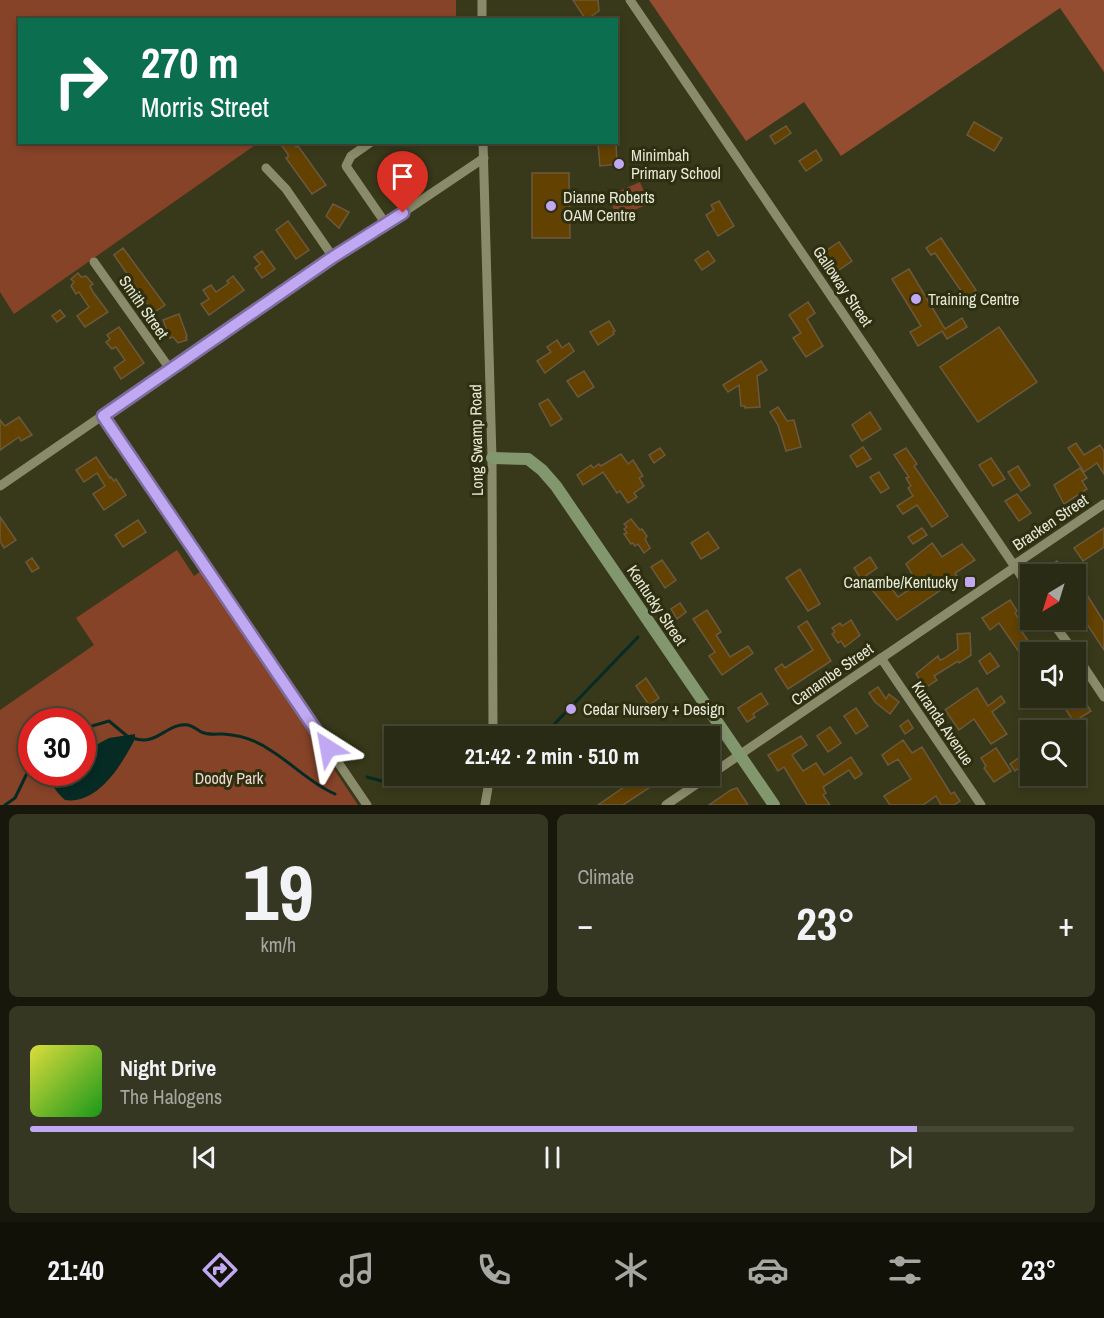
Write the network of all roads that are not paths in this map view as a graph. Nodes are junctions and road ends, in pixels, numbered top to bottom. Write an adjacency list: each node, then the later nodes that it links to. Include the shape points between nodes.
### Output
1 (482, 0): 3 (street)
2 (630, 0): 16 (street, Galloway Street)
3 (482, 18)
4 (368, 144): 8 (street, via 351,156 346,166)
5 (483, 144): 6 (street, Long Swamp Road)
6 (484, 158): 8 (street); 13 (street, Long Swamp Road)
7 (266, 168): 9 (street, via 286,189)
8 (386, 224): 9 (street)
9 (333, 257): 11 (street)
10 (94, 262): 11 (street, Smith Street)
11 (170, 369): 12 (street)
12 (103, 416): 14 (street); 24 (street)
13 (492, 458): 21 (street, Long Swamp Road); 22 (street, Kentucky Street, via 528,459 556,486)
14 (0, 486)
15 (1104, 504): 16 (street, Bracken Street)
16 (1015, 566): 17 (street, Galloway Street); 18 (street, Canambe Street)
17 (1020, 574)
18 (881, 658): 22 (street, Canambe Street); 28 (street, Kuranda Avenue)
19 (1086, 670): 20 (street)
20 (1104, 697)
21 (493, 726)
22 (740, 756): 26 (street, Canambe Street); 27 (street, Kentucky Street)
23 (488, 786): 25 (street)
24 (366, 805)
25 (484, 805)
26 (666, 805)
27 (774, 805)
28 (981, 805)

